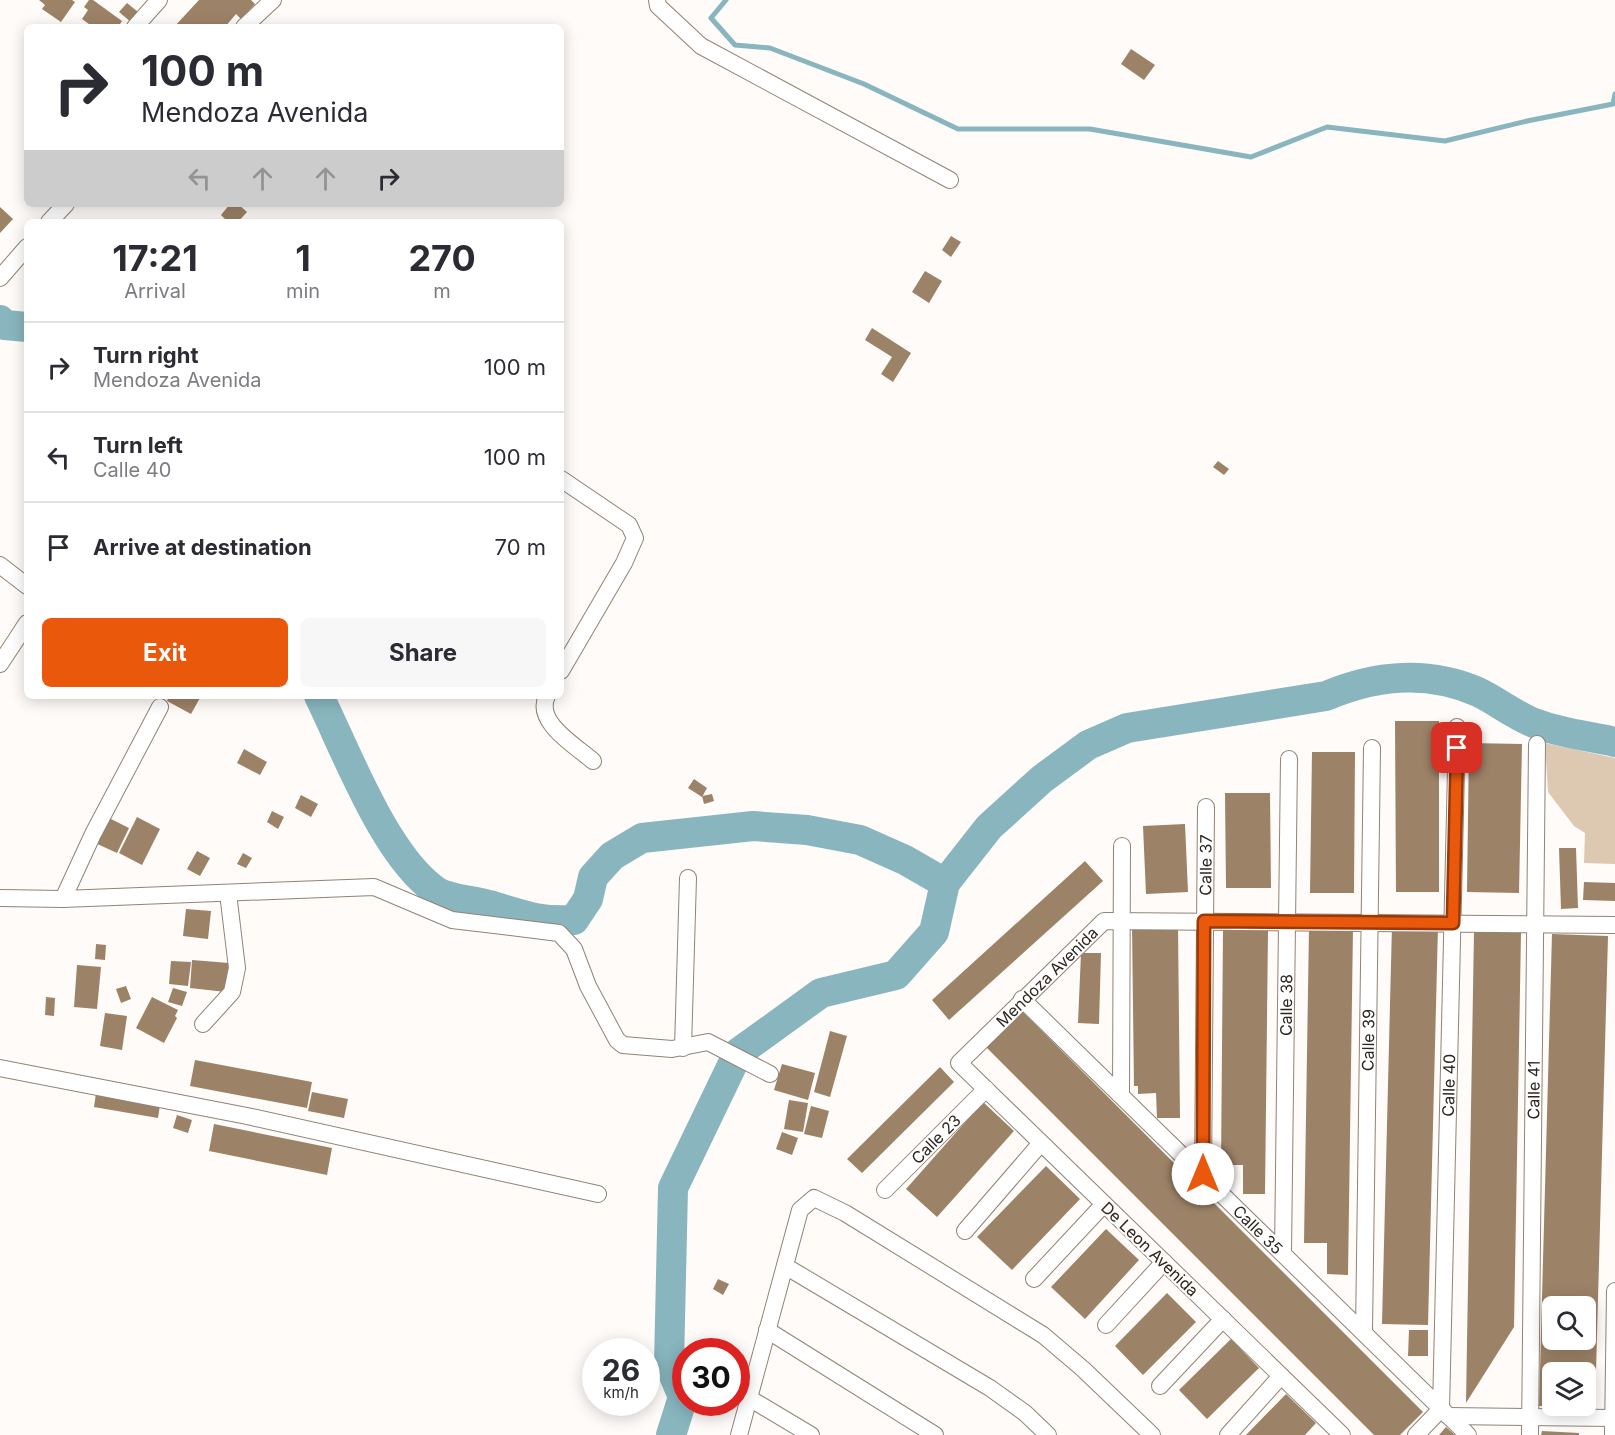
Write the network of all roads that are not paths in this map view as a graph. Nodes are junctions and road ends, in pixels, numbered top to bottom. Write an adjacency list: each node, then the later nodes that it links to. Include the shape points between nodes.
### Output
1 (159, 0): 4 (street)
2 (273, 0): 5 (street)
3 (657, 0): 6 (street, via 658,6 700,46)
4 (138, 24)
5 (247, 24)
6 (950, 180)
7 (63, 207): 8 (street)
8 (52, 219)
9 (24, 251): 10 (street)
10 (2, 277)
11 (564, 481): 16 (street, via 629,525 635,538)
12 (0, 565): 13 (street)
13 (24, 584)
14 (24, 628): 15 (street)
15 (0, 664)
16 (564, 666)
17 (547, 699): 23 (street, via 545,712 551,724)
18 (160, 707): 29 (street)
19 (1457, 727): 34 (street, Calle 40)
20 (1537, 744): 35 (street, Calle 41)
21 (1372, 748): 33 (street, Calle 39)
22 (1289, 759): 32 (street, Calle 38)
23 (593, 761)
24 (1206, 807): 31 (street, Calle 37)
25 (1122, 846): 30 (street)
26 (688, 879): 39 (street)
27 (228, 893): 29 (street); 38 (street, via 237,968 231,992); 39 (street, via 374,887 452,920 559,933 574,949 588,986 623,1046)
28 (0, 898): 29 (street)
29 (63, 899)
30 (1121, 920): 31 (street, Mendoza Avenida); 37 (street, Mendoza Avenida, via 1104,921); 44 (street)
31 (1204, 921): 32 (street, Mendoza Avenida); 46 (street, Calle 37)
32 (1287, 922): 33 (street, Mendoza Avenida); 51 (street, Calle 38)
33 (1370, 923): 34 (street, Mendoza Avenida); 59 (street, Calle 39)
34 (1453, 923): 35 (street, Mendoza Avenida); 64 (street, Calle 40)
35 (1535, 924): 36 (street, Mendoza Avenida); 66 (street, Calle 41)
36 (1615, 925)
37 (1022, 999): 40 (street, Mendoza Avenida); 44 (street, Calle 35)
38 (203, 1024)
39 (683, 1048): 42 (street, via 708,1042)
40 (959, 1063): 43 (street, De Leon Avenida)
41 (0, 1068): 48 (street, via 247,1116)
42 (770, 1074)
43 (986, 1089): 45 (street, De Leon Avenida); 47 (street, Calle 23)
44 (1121, 1095): 46 (street, Calle 35)
45 (1041, 1143): 49 (street, De Leon Avenida); 50 (street)
46 (1203, 1174): 51 (street, Calle 35)
47 (885, 1190)
48 (598, 1194)
49 (1104, 1204): 52 (street, De Leon Avenida); 54 (street)
50 (965, 1231)
51 (1283, 1253): 59 (street, Calle 35)
52 (1164, 1262): 56 (street, De Leon Avenida); 57 (street)
53 (785, 1266): 58 (street); 72 (street, via 990,1388); 73 (street, via 800,1210 814,1198 1043,1335)
54 (1034, 1279)
55 (1615, 1291): 67 (street)
56 (1223, 1319): 60 (street, De Leon Avenida); 61 (street)
57 (1106, 1326)
58 (767, 1330): 62 (street); 71 (street)
59 (1364, 1332): 64 (street, Calle 35)
60 (1281, 1376): 68 (street, De Leon Avenida); 74 (street)
61 (1160, 1386)
62 (750, 1394)
63 (750, 1399): 70 (street)
64 (1444, 1412): 66 (street); 75 (street); 76 (street, Calle 35)
65 (744, 1416): 69 (street)
66 (1530, 1417): 67 (street); 77 (street, Calle 41)
67 (1614, 1418): 78 (street)
68 (1337, 1434)
69 (739, 1435)
70 (811, 1435)
71 (935, 1435)
72 (1048, 1435)
73 (1152, 1435)
74 (1227, 1435)
75 (1416, 1435)
76 (1468, 1435)
77 (1530, 1435)
78 (1613, 1435)

